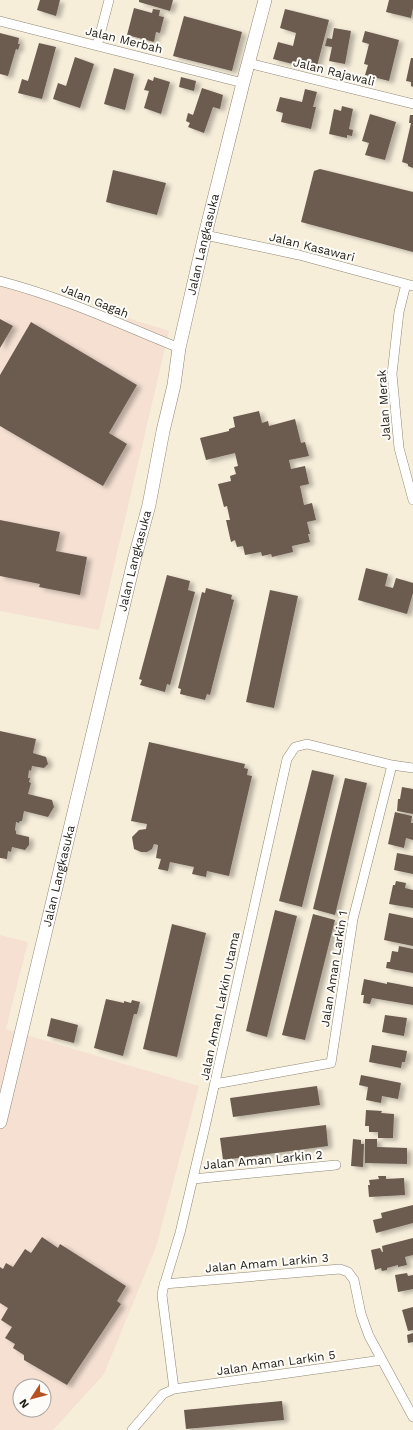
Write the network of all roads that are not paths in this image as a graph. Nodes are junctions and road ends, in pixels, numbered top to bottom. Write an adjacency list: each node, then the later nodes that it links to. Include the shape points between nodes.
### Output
1 (109, 0): 4 (street)
2 (265, 0): 5 (main road, Jalan Langkasuka)
3 (0, 20): 4 (street, Jalan Merbah)
4 (97, 46): 6 (street, Jalan Merbah)
5 (248, 63): 6 (main road, Jalan Langkasuka); 7 (street, Jalan Rajawali)
6 (242, 83): 8 (main road, Jalan Langkasuka)
7 (413, 104)
8 (205, 235): 10 (street, Jalan Kasawari, via 299,255); 11 (main road, Jalan Langkasuka)
9 (0, 281): 11 (street, Jalan Gagah, via 33,289 68,302)
10 (410, 285): 12 (street, Jalan Merak, via 400,312 392,374 399,448)
11 (179, 348): 16 (main road, Jalan Langkasuka, via 174,385 149,505)
12 (413, 500)
13 (392, 765): 14 (street, Jalan Aman Larkin Utama); 15 (street, Jalan Aman Larkin 1, via 353,919 331,1063); 15 (street, Jalan Aman Larkin Utama, via 306,744 295,747 287,759)
14 (413, 768)
15 (215, 1084): 18 (street, Jalan Aman Larkin Utama)
16 (0, 1120)
17 (336, 1165): 18 (street, Jalan Aman Larkin 2)
18 (193, 1178): 19 (street, Jalan Aman Larkin Utama, via 172,1264)
19 (164, 1284): 20 (street, Jalan Amam Larkin 3, via 340,1269 348,1272 354,1280 361,1314); 21 (street, Jalan Aman Larkin Utama, via 162,1295)
20 (382, 1360): 21 (street, Jalan Aman Larkin 5); 22 (street, Jalan Amam Larkin 3)
21 (174, 1390): 23 (street, via 163,1394)
22 (413, 1417)
23 (132, 1430)

